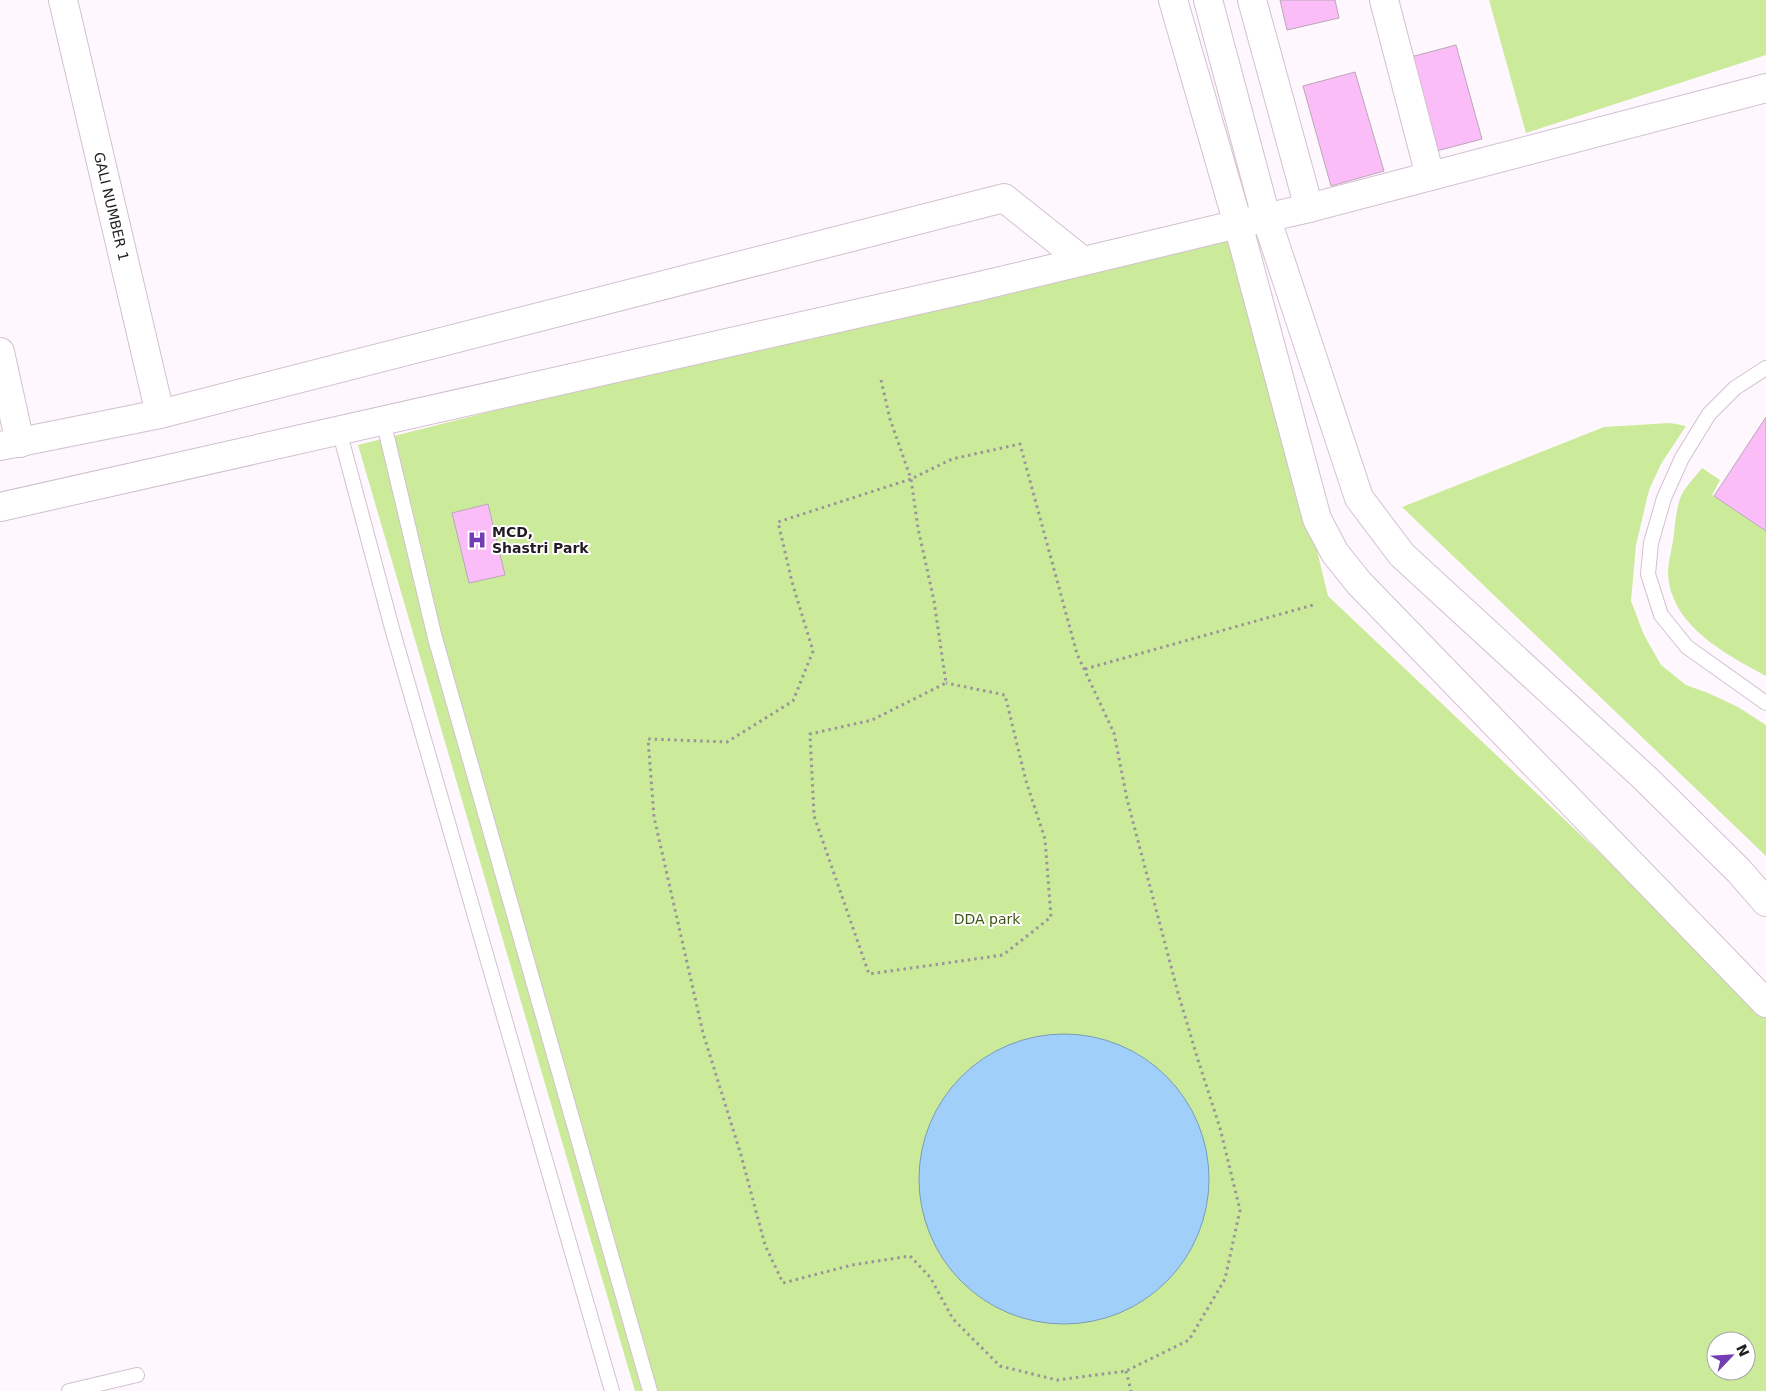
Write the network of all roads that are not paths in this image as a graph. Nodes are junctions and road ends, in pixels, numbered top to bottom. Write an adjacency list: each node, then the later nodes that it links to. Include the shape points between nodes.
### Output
1 (63, 0): 14 (street, GALI NUMBER 1)
2 (1173, 0): 10 (street)
3 (1208, 0): 9 (street)
4 (1252, 0): 8 (street)
5 (1384, 0): 7 (street)
6 (1766, 88): 7 (street)
7 (1430, 176): 8 (street)
8 (1309, 208): 9 (street)
9 (1266, 217): 10 (street); 20 (street, via 1359,498 1402,555 1645,778 1739,870)
10 (1238, 224): 11 (street); 21 (street, via 1317,518 1335,553 1359,583)
11 (1083, 261): 14 (street, via 1004,198); 15 (street)
12 (0, 352): 17 (street)
13 (1766, 368): 19 (lane, via 1735,388 1709,414 1682,458 1664,498 1651,543 1648,574 1661,615 1687,647)
14 (160, 414): 17 (street)
15 (383, 420): 16 (street); 25 (lane, via 435,638)
16 (339, 430): 18 (street); 24 (lane, via 393,632)
17 (10, 445)
18 (0, 507)
19 (1766, 703)
20 (1766, 902)
21 (1765, 999)
22 (137, 1375): 23 (lane)
23 (69, 1391)
24 (612, 1391)
25 (650, 1391)

